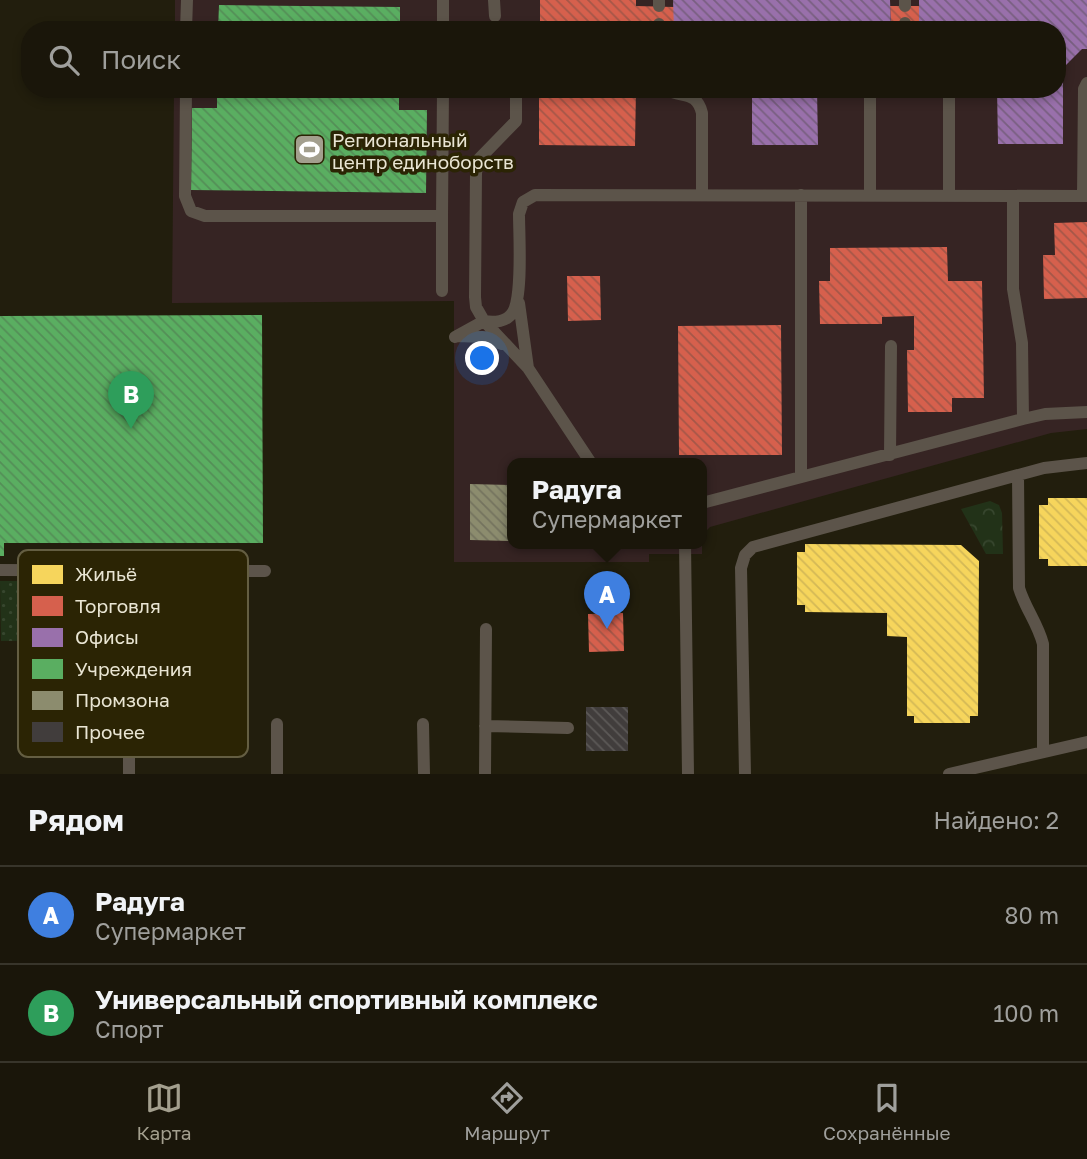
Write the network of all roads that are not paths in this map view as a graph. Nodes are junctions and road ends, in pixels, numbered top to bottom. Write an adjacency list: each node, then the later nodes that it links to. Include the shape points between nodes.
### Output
1 (187, 0): 5 (lane)
2 (443, 0): 6 (lane)
3 (495, 0): 4 (lane)
4 (495, 16)
5 (186, 21)
6 (443, 21)
7 (1087, 83): 19 (lane)
8 (186, 98): 20 (lane, via 185,196 197,215)
9 (443, 98): 20 (lane)
10 (516, 98): 23 (lane, via 516,121 479,159 476,173 475,298)
11 (694, 98): 14 (lane, via 702,113)
12 (870, 98): 16 (lane)
13 (949, 98): 17 (lane)
14 (702, 194): 15 (lane); 22 (lane, via 535,195 523,202 519,214)
15 (801, 195): 16 (lane); 33 (lane)
16 (870, 195): 17 (lane)
17 (949, 195): 18 (lane)
18 (1013, 195): 19 (lane); 28 (lane, via 1013,289 1022,343)
19 (1085, 196)
20 (442, 216): 21 (lane)
21 (442, 291)
22 (518, 298): 23 (lane, via 507,318); 26 (lane)
23 (484, 321): 25 (lane); 25 (lane, via 455,337 483,337)
24 (891, 346): 29 (lane)
25 (511, 350): 26 (lane)
26 (528, 368): 30 (lane)
27 (1087, 412): 28 (lane)
28 (1023, 419): 29 (lane)
29 (890, 455): 33 (lane)
30 (588, 458)
31 (1087, 463): 32 (lane)
32 (1017, 475): 46 (lane, via 1019,588 1043,644); 51 (lane, via 753,547 745,555 741,568)
33 (802, 477): 34 (lane)
34 (707, 502)
35 (685, 549): 50 (lane)
36 (0, 570): 37 (lane)
37 (18, 570)
38 (248, 571): 39 (lane)
39 (265, 571)
40 (486, 629): 43 (lane)
41 (277, 724): 47 (lane)
42 (423, 724): 48 (lane)
43 (485, 726): 44 (lane); 49 (lane)
44 (568, 728)
45 (1087, 742): 46 (lane)
46 (1043, 752): 52 (lane)
47 (277, 774)
48 (424, 774)
49 (485, 774)
50 (688, 774)
51 (745, 774)
52 (949, 774)

